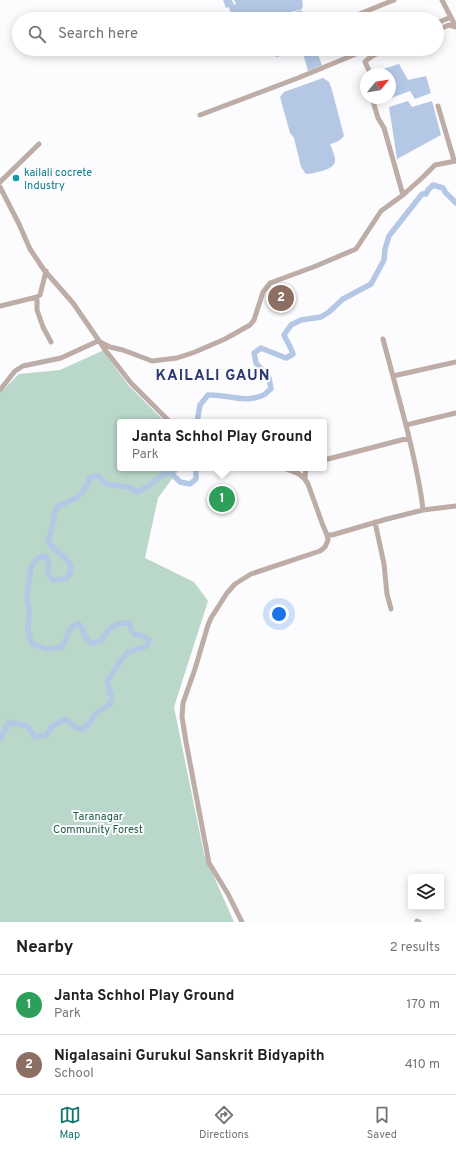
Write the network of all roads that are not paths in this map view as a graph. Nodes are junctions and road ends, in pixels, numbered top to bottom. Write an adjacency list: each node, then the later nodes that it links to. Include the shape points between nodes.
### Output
1 (394, 0): 3 (street)
2 (442, 0): 4 (street)
3 (364, 12)
4 (451, 17): 5 (street); 7 (street)
5 (444, 20)
6 (444, 27): 7 (street, via 449,25)
7 (456, 27)
8 (351, 56): 13 (street)
9 (372, 56): 10 (street, via 366,60)
10 (368, 68)
11 (374, 104): 18 (street, via 384,128)
12 (438, 106): 15 (street)
13 (200, 115)
14 (39, 144): 16 (street)
15 (455, 160): 18 (street, via 435,164)
16 (0, 182)
17 (0, 187): 19 (street, via 30,249)
18 (403, 194): 23 (street, via 382,211 356,249 270,283 263,292 250,325 225,339 177,358 152,361 110,347)
19 (46, 271): 20 (street, via 40,295); 23 (street, via 73,303)
20 (37, 297): 21 (street); 24 (street, via 37,310)
21 (0, 306)
22 (383, 339): 26 (street)
23 (98, 340): 27 (street, via 61,358 23,366 15,371); 29 (street, via 131,383)
24 (51, 342)
25 (456, 362): 26 (street)
26 (393, 376): 30 (street)
27 (0, 390)
28 (456, 414): 30 (street)
29 (167, 419)
30 (406, 425): 31 (street)
31 (409, 438): 32 (street); 37 (street, via 418,471)
32 (327, 459)
33 (290, 471): 35 (street)
34 (305, 471): 35 (street)
35 (304, 478): 39 (street)
36 (456, 506): 37 (street)
37 (423, 510): 38 (street)
38 (375, 522): 39 (street); 40 (street)
39 (327, 535): 41 (street, via 325,547 320,551 251,574 235,584 227,593 208,625 183,703 182,717 186,742 209,863)
40 (390, 609)
41 (242, 922)

